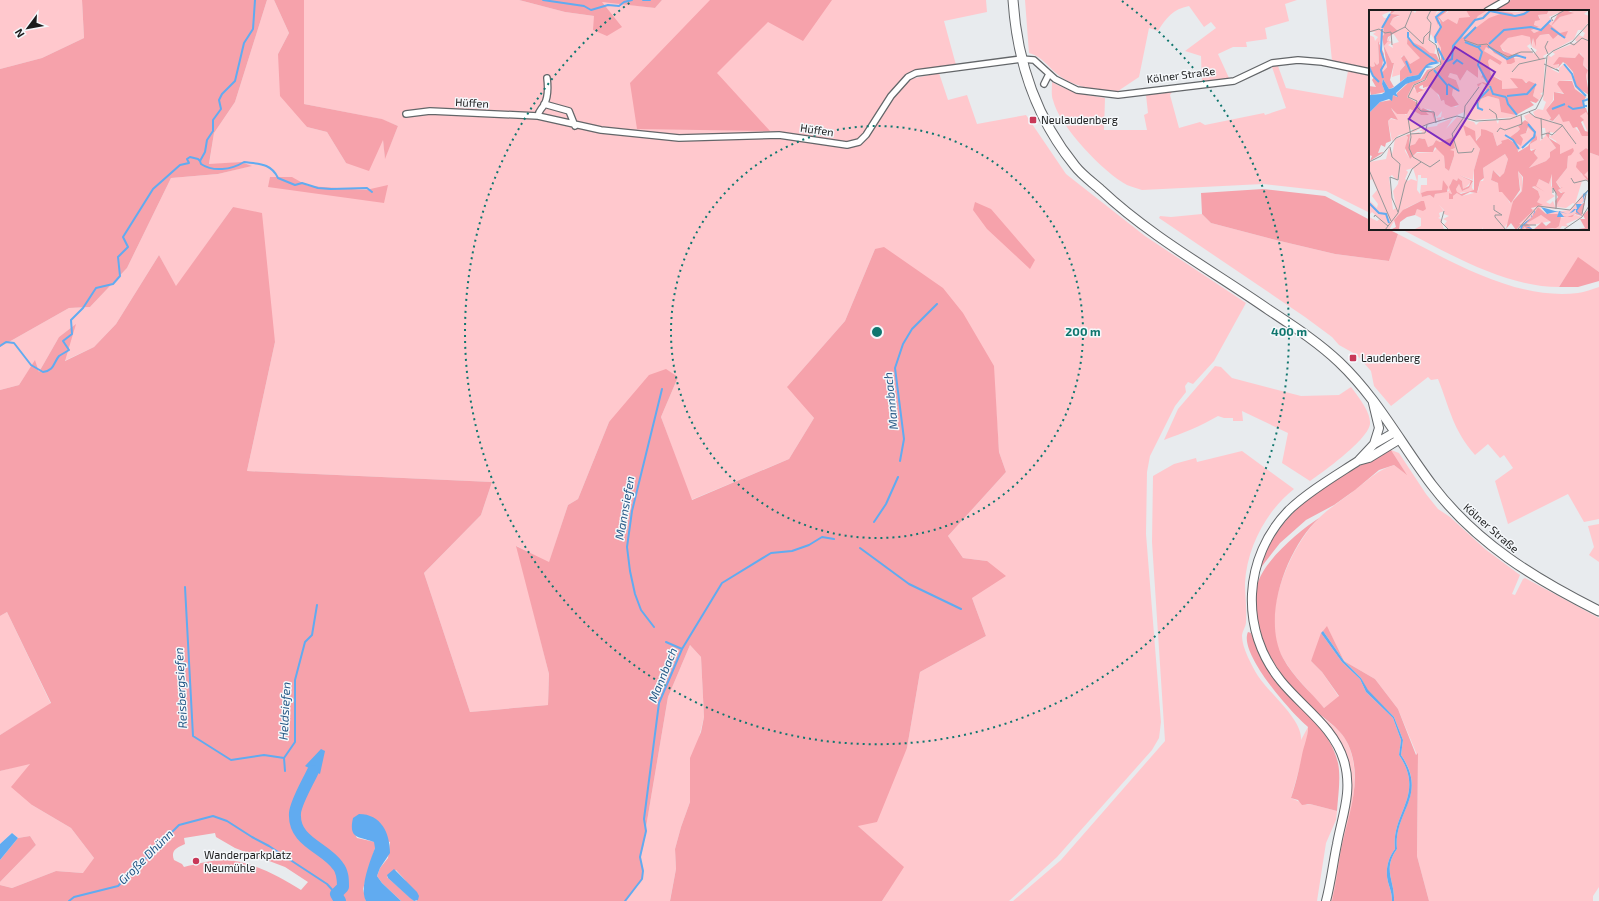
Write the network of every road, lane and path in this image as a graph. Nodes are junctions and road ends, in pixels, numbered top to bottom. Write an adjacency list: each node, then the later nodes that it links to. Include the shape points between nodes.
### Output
1 (1013, 0): 4 (main road, Kölner Straße)
2 (1506, 0): 3 (street)
3 (1489, 10)
4 (1021, 59): 6 (street, Kölner Straße, via 1034,60); 12 (street, Hüffen, via 916,73 908,77 891,96 866,135 859,142 847,145 779,135 679,138); 13 (main road, Kölner Straße, via 1041,115 1076,167 1125,213 1312,339 1345,368)
5 (1369, 72): 6 (street, Kölner Straße, via 1309,60 1272,63 1234,81 1118,95 1077,90)
6 (1050, 74): 8 (street)
7 (546, 78): 9 (street, via 548,87)
8 (1044, 84)
9 (544, 104): 11 (street); 12 (street, via 569,111)
10 (406, 114): 11 (street, Hüffen, via 430,111)
11 (538, 116): 12 (street, Hüffen)
12 (576, 126)
13 (1372, 399): 14 (main road, Kölner Straße); 15 (main road, via 1379,428)
14 (1397, 436): 15 (main road); 16 (main road, via 1369,458); 17 (main road, Kölner Straße, via 1445,501 1469,527 1525,571)
15 (1374, 444): 16 (main road)
16 (1358, 461): 18 (main road, via 1305,498 1280,521 1269,535 1260,555 1254,572 1252,590 1254,626 1266,660 1288,689 1332,736 1345,765 1348,779 1347,801)
17 (1599, 611)
18 (1326, 901)

